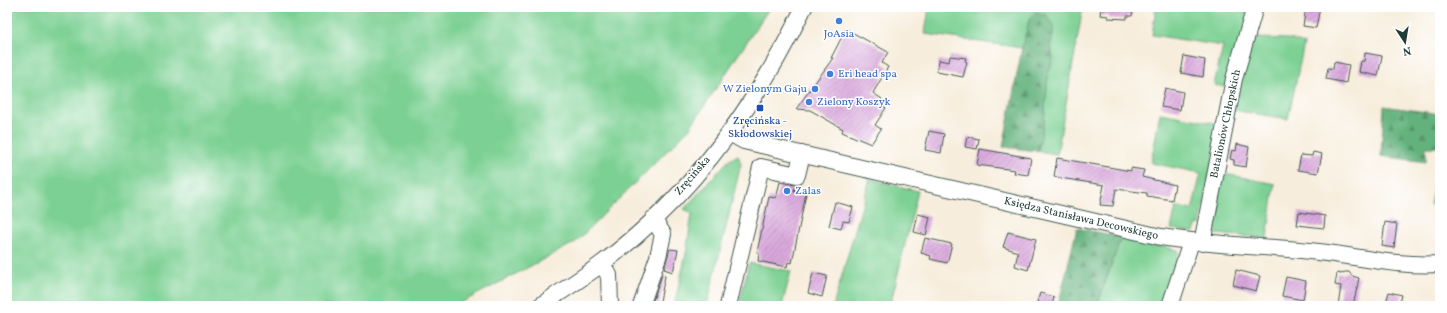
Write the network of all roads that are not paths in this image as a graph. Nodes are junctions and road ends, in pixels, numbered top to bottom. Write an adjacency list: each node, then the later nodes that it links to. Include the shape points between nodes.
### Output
1 (804, 7): 3 (street, Zręcińska, via 770,72)
2 (1255, 7): 6 (street, Batalionów Chłopskich, via 1234,79)
3 (730, 133): 4 (street, Księdza Stanisława Decowskiego, via 744,141); 5 (street, Zręcińska)
4 (802, 154): 6 (street, Księdza Stanisława Decowskiego, via 1111,226); 12 (street, via 797,175 761,167)
5 (653, 220): 7 (street, Zręcińska); 11 (street, via 663,234)
6 (1197, 242): 8 (street, Księdza Stanisława Decowskiego, via 1311,251 1403,264); 13 (street, Batalionów Chłopskich)
7 (601, 264): 9 (street, Zręcińska); 10 (street, via 608,275)
8 (1440, 264)
9 (540, 306)
10 (610, 306)
11 (641, 306)
12 (728, 306)
13 (1170, 306)

